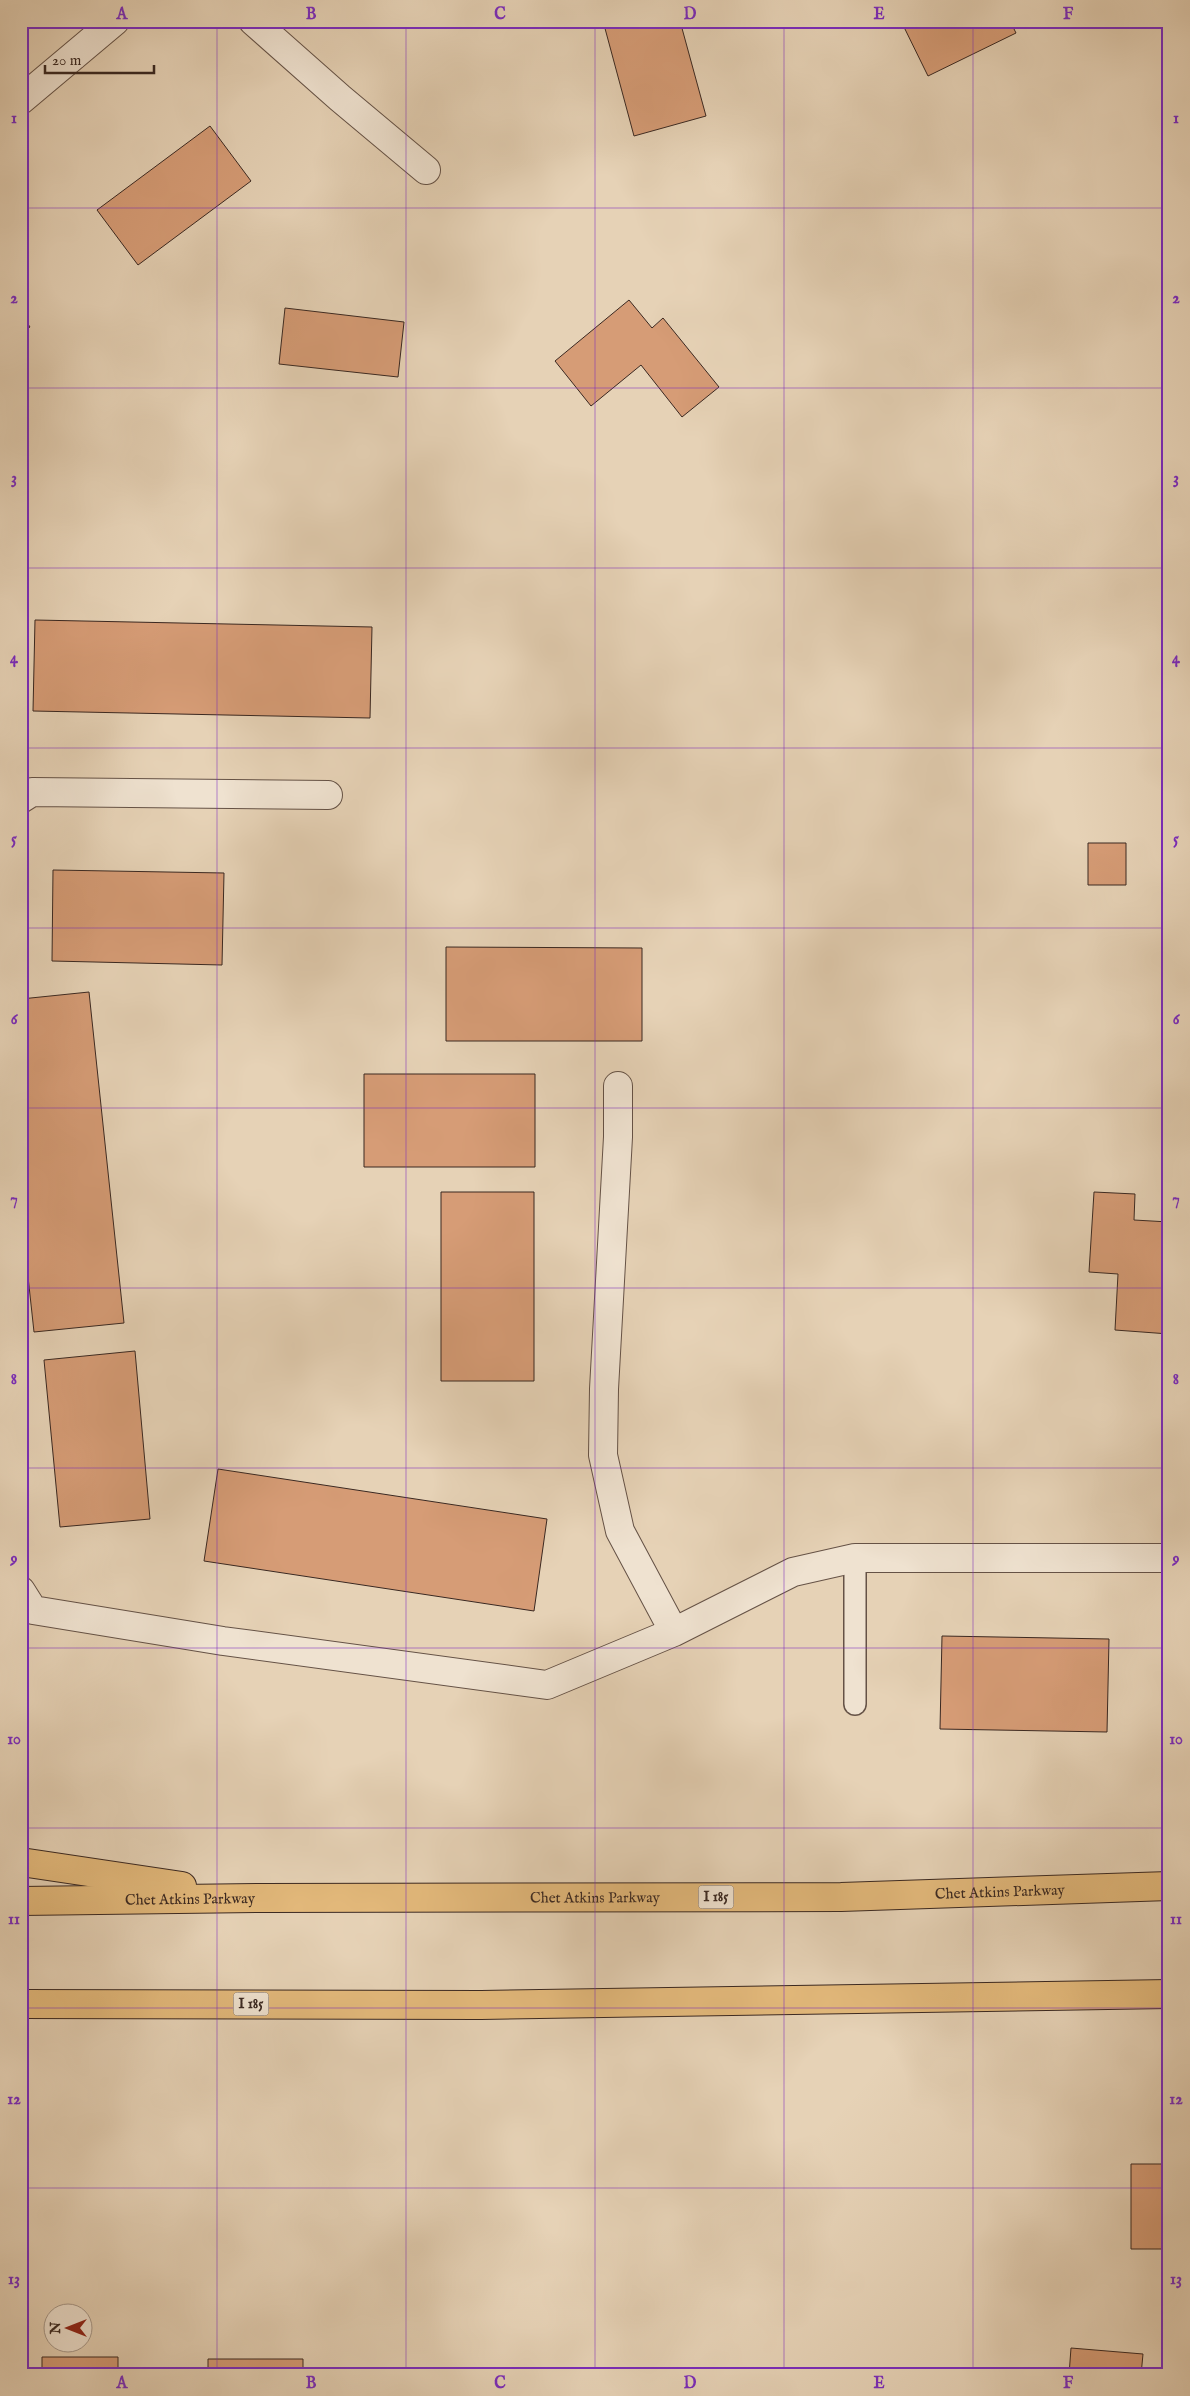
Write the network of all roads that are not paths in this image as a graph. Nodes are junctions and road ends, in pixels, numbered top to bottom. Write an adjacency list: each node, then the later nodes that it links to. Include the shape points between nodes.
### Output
1 (115, 21): 3 (street)
2 (253, 21): 4 (street)
3 (21, 100)
4 (426, 170)
5 (328, 795): 6 (street, via 32,792)
6 (21, 799)
7 (618, 1086): 11 (street, via 603,1455 620,1531)
8 (855, 1558): 9 (street); 11 (street, via 793,1572); 12 (lane)
9 (1169, 1558)
10 (21, 1591): 11 (street, via 33,1610 223,1641 548,1684)
11 (674, 1632)
12 (855, 1704)
13 (21, 1862): 15 (highway)
14 (1169, 1886): 15 (highway, Chet Atkins Parkway / I 185, via 841,1897)
15 (262, 1898): 16 (highway, Chet Atkins Parkway / I 185)
16 (21, 1901)
17 (1169, 1994): 18 (highway, I 185, via 482,2005)
18 (334, 2003): 19 (highway, I 185); 20 (highway)
19 (21, 2004)
20 (21, 2021)

